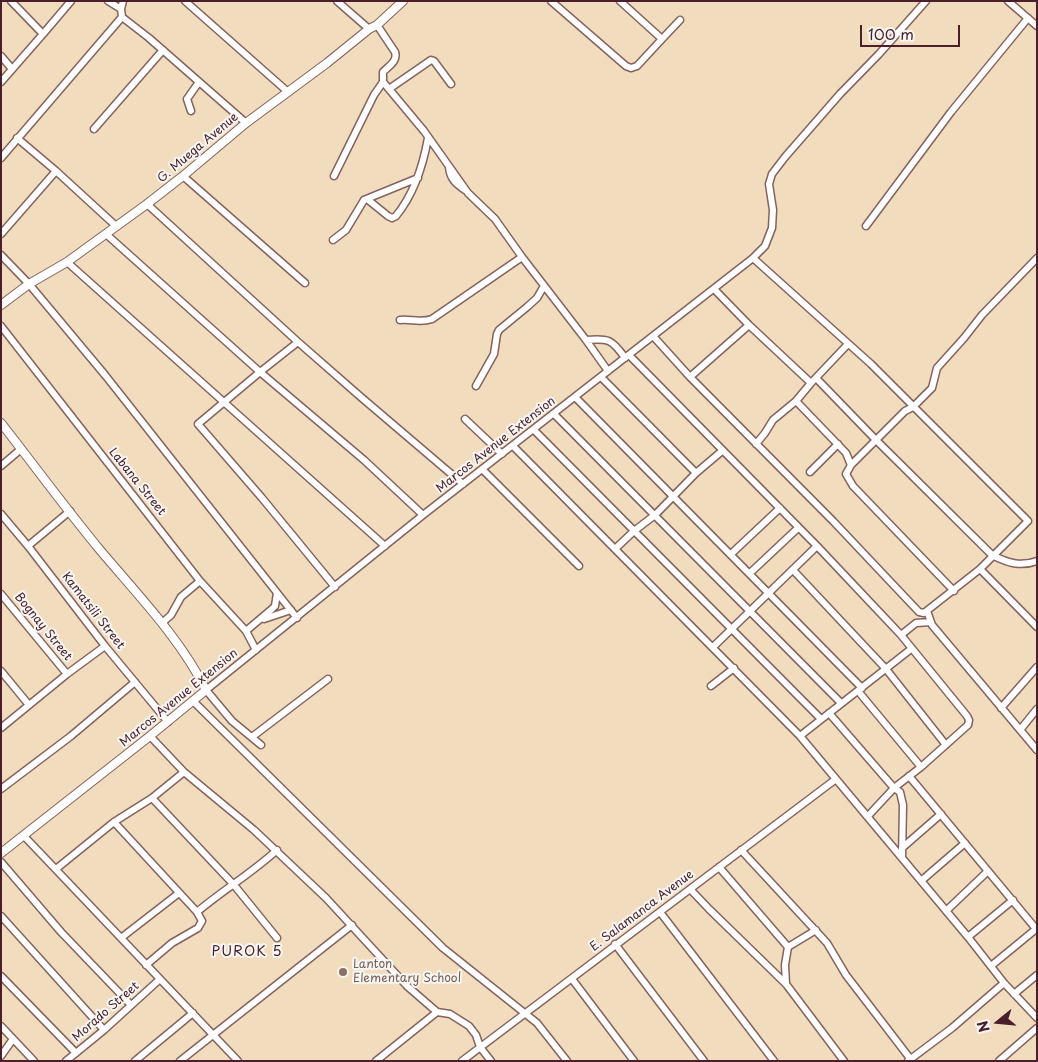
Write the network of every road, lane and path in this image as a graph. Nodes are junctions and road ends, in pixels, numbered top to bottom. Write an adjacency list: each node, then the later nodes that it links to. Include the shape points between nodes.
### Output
1 (11, 1): 18 (street)
2 (70, 1): 18 (street)
3 (108, 1): 12 (street)
4 (123, 1): 12 (street)
5 (185, 1): 28 (street)
6 (337, 1): 17 (street)
7 (403, 1): 17 (street, G. Muega Avenue)
8 (551, 1): 19 (street, via 631,68)
9 (620, 1): 19 (street)
10 (926, 1): 48 (street, Marcos Avenue Extension, via 772,174 769,184 772,228 766,246)
11 (1008, 1): 14 (street)
12 (121, 9): 13 (street)
13 (122, 17): 20 (street); 32 (street)
14 (1028, 18): 16 (street); 42 (street, via 951,112)
15 (680, 20): 19 (street)
16 (1037, 26)
17 (373, 27): 25 (street, via 396,56 383,72); 28 (street, G. Muega Avenue)
18 (43, 34): 22 (street)
19 (662, 39)
20 (163, 50): 24 (street); 31 (street)
21 (1, 56): 22 (street)
22 (12, 69): 23 (street)
23 (1, 82)
24 (199, 82): 29 (street, via 187,99); 30 (street)
25 (383, 82): 27 (street); 37 (street)
26 (450, 84): 27 (street, via 431,60)
27 (389, 89): 33 (street)
28 (288, 92): 30 (street, G. Muega Avenue)
29 (191, 111)
30 (246, 123): 36 (street, G. Muega Avenue)
31 (94, 129)
32 (17, 138): 34 (street); 35 (street)
33 (428, 138): 38 (street); 47 (street, via 468,193 495,219)
34 (1, 158)
35 (56, 171): 41 (street); 43 (street)
36 (183, 176): 40 (street, G. Muega Avenue); 51 (street)
37 (334, 176)
38 (418, 178): 39 (street); 39 (street, via 392,218)
39 (367, 199): 45 (street, via 346,230)
40 (147, 204): 41 (street, G. Muega Avenue); 61 (street)
41 (116, 226): 44 (street, G. Muega Avenue)
42 (866, 226)
43 (1, 234)
44 (106, 234): 50 (street, G. Muega Avenue); 65 (street)
45 (333, 240)
46 (1, 255): 52 (street)
47 (522, 257): 53 (street); 56 (street, via 432,319 421,322)
48 (753, 258): 54 (street, Marcos Avenue Extension); 62 (street)
49 (1037, 258): 74 (street, via 982,315 938,368 932,388)
50 (67, 262): 52 (street, G. Muega Avenue); 73 (street)
51 (305, 283)
52 (29, 284): 55 (street, G. Muega Avenue); 117 (street)
53 (544, 286): 60 (street); 69 (street, via 537,298 499,330 494,354)
54 (714, 289): 57 (street); 59 (street, Marcos Avenue Extension)
55 (1, 305)
56 (400, 320)
57 (749, 325): 66 (street); 68 (street)
58 (1, 326): 114 (street, Labana Street)
59 (653, 336): 63 (street, Marcos Avenue Extension); 66 (street)
60 (586, 340): 63 (street, via 605,339); 64 (street)
61 (298, 342): 65 (street); 94 (street)
62 (848, 344): 68 (street); 71 (street)
63 (627, 357): 64 (street, Marcos Avenue Extension); 85 (street)
64 (608, 371): 67 (street, Marcos Avenue Extension)
65 (260, 372): 73 (street); 99 (street)
66 (690, 376): 81 (street)
67 (601, 377): 70 (street, Marcos Avenue Extension); 93 (street)
68 (814, 381): 72 (street); 80 (street)
69 (476, 386)
70 (575, 397): 76 (street, Marcos Avenue Extension); 95 (street)
71 (906, 400): 74 (street); 75 (street)
72 (796, 401): 81 (street, via 773,420); 82 (street)
73 (224, 403): 104 (street); 115 (street, via 198,424)
74 (913, 407): 75 (street); 108 (street, via 1028,521)
75 (905, 411): 80 (street)
76 (554, 414): 79 (street, Marcos Avenue Extension); 100 (street)
77 (465, 419): 87 (street)
78 (1, 423): 84 (street)
79 (534, 430): 83 (street, Marcos Avenue Extension); 102 (street)
80 (876, 440): 88 (street); 108 (street)
81 (756, 444): 121 (street, via 919,612)
82 (838, 444): 86 (street); 92 (street)
83 (513, 446): 87 (street, Marcos Avenue Extension); 106 (street)
84 (22, 449): 90 (street); 97 (street)
85 (722, 451): 93 (street); 96 (street)
86 (846, 453): 88 (street); 89 (street)
87 (502, 454): 91 (street, Marcos Avenue Extension)
88 (860, 456): 89 (street)
89 (851, 465): 116 (street, via 846,474 849,482)
90 (1, 466)
91 (482, 469): 94 (street, Marcos Avenue Extension); 110 (street)
92 (810, 472)
93 (696, 473): 95 (street)
94 (463, 484): 99 (street, Marcos Avenue Extension)
95 (672, 497): 100 (street); 107 (street)
96 (780, 508): 101 (street); 107 (street)
97 (70, 511): 103 (street); 126 (street)
98 (1, 514): 103 (street, Kamatsili Street)
99 (423, 515): 104 (street, Marcos Avenue Extension)
100 (655, 515): 102 (street); 122 (street)
101 (798, 528): 105 (street); 113 (street)
102 (634, 531): 106 (street); 128 (street)
103 (28, 546): 131 (street, Kamatsili Street)
104 (385, 546): 115 (street, Marcos Avenue Extension)
105 (817, 546): 112 (street); 130 (street)
106 (615, 549): 132 (street)
107 (731, 554): 113 (street)
108 (992, 555): 109 (street, via 1018,565); 111 (street)
109 (1037, 561)
110 (579, 566)
111 (980, 569): 116 (street); 127 (street)
112 (793, 570): 119 (street); 137 (street)
113 (750, 573): 119 (street)
114 (200, 581): 126 (street, via 181,596 171,615); 129 (street, Labana Street)
115 (335, 587): 123 (street, Marcos Avenue Extension)
116 (954, 591): 121 (street)
117 (277, 593): 120 (street); 124 (street, via 275,606)
118 (1, 594): 139 (street, Bognay Street)
119 (770, 594): 122 (street); 144 (street)
120 (291, 610): 123 (street); 124 (street)
121 (927, 611): 125 (street)
122 (751, 612): 128 (street); 146 (street)
123 (297, 618): 134 (street, Marcos Avenue Extension)
124 (262, 620): 129 (street)
125 (931, 622): 130 (street, via 916,623); 148 (street)
126 (162, 623): 143 (street)
127 (1037, 626)
128 (732, 630): 132 (street); 151 (street)
129 (246, 631): 134 (street, Labana Street)
130 (901, 634): 133 (street)
131 (105, 646): 139 (street); 141 (street, Kamatsili Street)
132 (713, 647): 136 (street)
133 (911, 649): 137 (street); 159 (street, via 968,718 968,725)
134 (256, 650): 143 (street, Marcos Avenue Extension)
135 (1037, 667): 148 (street)
136 (734, 668): 142 (street); 156 (street)
137 (886, 669): 144 (street); 159 (street)
138 (1, 671): 147 (street)
139 (67, 674): 147 (street)
140 (328, 679): 157 (street)
141 (135, 682): 152 (street, Kamatsili Street); 166 (street)
142 (711, 686)
143 (206, 690): 145 (street, Marcos Avenue Extension); 157 (street, via 232,721)
144 (860, 690): 146 (street); 161 (street)
145 (193, 701): 152 (street, Marcos Avenue Extension); 211 (street, via 444,948)
146 (841, 703): 150 (street)
147 (30, 705): 153 (street)
148 (1001, 708): 154 (street)
149 (1037, 709): 154 (street)
150 (829, 713): 151 (street); 165 (street)
151 (821, 719): 156 (street)
152 (168, 722): 155 (street, Marcos Avenue Extension)
153 (1, 728)
154 (1020, 730): 160 (street)
155 (150, 736): 162 (street); 171 (street, Marcos Avenue Extension)
156 (800, 736): 164 (street)
157 (252, 737): 158 (street)
158 (261, 745)
159 (946, 745): 161 (street)
160 (1037, 750)
161 (920, 767): 163 (street)
162 (184, 772): 167 (street); 174 (street)
163 (909, 776): 165 (street); 168 (street)
164 (836, 779): 169 (street); 175 (street, E. Salamanca Avenue)
165 (894, 788): 169 (street); 173 (street, via 900,792 903,805)
166 (1, 789)
167 (152, 798): 170 (street); 183 (street)
168 (941, 814): 172 (street); 173 (street)
169 (868, 816): 177 (street)
170 (114, 822): 180 (street); 185 (street)
171 (24, 836): 176 (street, Marcos Avenue Extension); 180 (street)
172 (965, 843): 181 (street); 182 (street)
173 (902, 848): 177 (street)
174 (276, 850): 183 (street); 191 (street)
175 (741, 850): 179 (street, E. Salamanca Avenue); 193 (street)
176 (1, 852)
177 (902, 858): 182 (street)
178 (1, 862): 208 (street, via 61,932)
179 (719, 867): 184 (street, E. Salamanca Avenue); 198 (street)
180 (56, 869): 195 (street)
181 (988, 872): 186 (street); 187 (street)
182 (920, 882): 187 (street)
183 (234, 885): 188 (street); 196 (street)
184 (690, 889): 189 (street, E. Salamanca Avenue); 206 (street)
185 (179, 893): 188 (street); 195 (street)
186 (1013, 900): 192 (street); 194 (street)
187 (946, 911): 194 (street)
188 (197, 912): 199 (street, via 202,921 198,928 172,943)
189 (660, 912): 197 (street, E. Salamanca Avenue); 233 (street)
190 (1, 916): 215 (street)
191 (352, 925): 209 (street, via 407,986); 216 (street)
192 (1036, 929): 200 (street)
193 (816, 930): 198 (street); 221 (street)
194 (968, 937): 200 (street)
195 (120, 938): 199 (street)
196 (277, 938)
197 (616, 944): 203 (street, E. Salamanca Avenue); 232 (street)
198 (788, 947): 206 (street)
199 (146, 965): 204 (street)
200 (991, 966): 205 (street)
201 (1037, 975): 207 (street)
202 (1, 976): 219 (street)
203 (572, 978): 211 (street, E. Salamanca Avenue); 231 (street)
204 (160, 979): 208 (street, Morado Street); 210 (street)
205 (1004, 983): 207 (street); 221 (street)
206 (786, 984): 234 (street)
207 (1014, 994): 212 (street)
208 (131, 1005): 215 (street, Morado Street)
209 (436, 1012): 218 (street, via 450,1014 465,1022 476,1035); 227 (street)
210 (193, 1013): 216 (street); 224 (street)
211 (526, 1013): 218 (street, E. Salamanca Avenue); 230 (street, via 544,1030)
212 (1037, 1018)
213 (1, 1026): 217 (street)
214 (1037, 1028): 235 (street)
215 (104, 1030): 219 (street, Morado Street)
216 (213, 1034): 225 (street); 226 (street)
217 (14, 1039): 220 (street); 222 (street)
218 (480, 1047): 228 (street, E. Salamanca Avenue); 229 (street)
219 (76, 1053): 223 (street, Morado Street)
220 (1, 1056)
221 (910, 1060)
222 (34, 1061)
223 (66, 1061)
224 (136, 1061)
225 (180, 1061)
226 (238, 1061)
227 (376, 1061)
228 (462, 1061)
229 (491, 1061)
230 (567, 1061)
231 (634, 1061)
232 (704, 1061)
233 (774, 1061)
234 (844, 1061)
235 (999, 1061)

